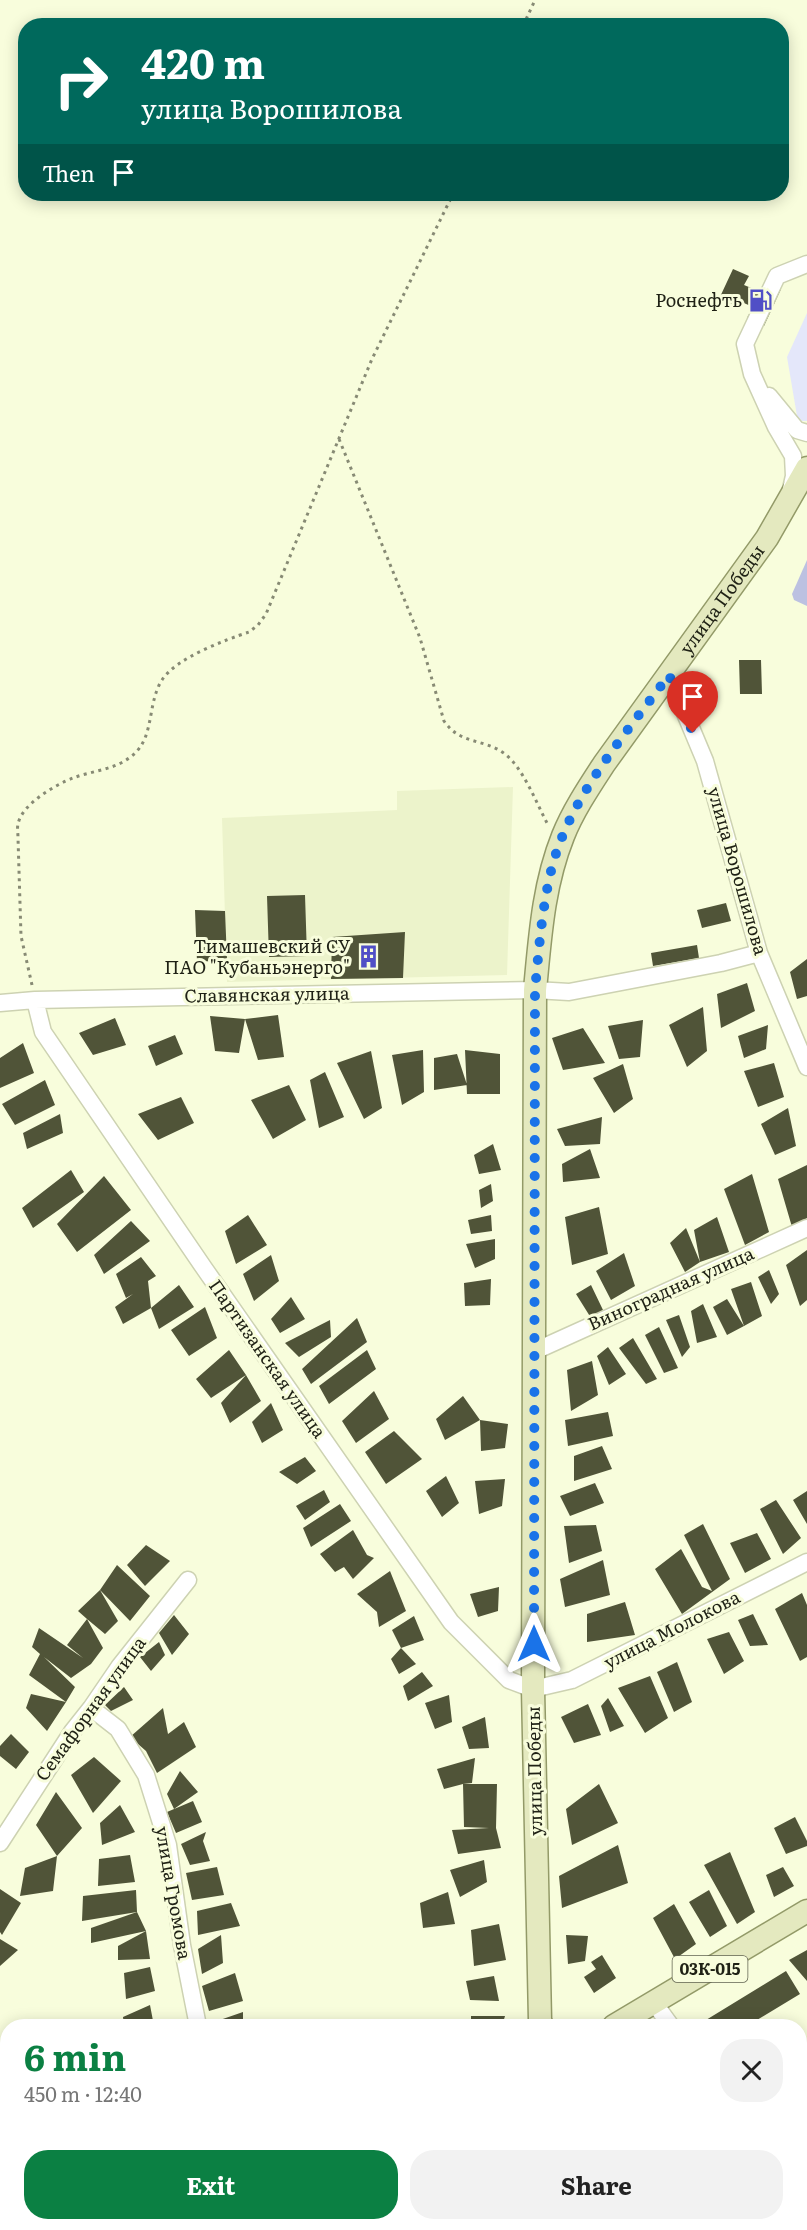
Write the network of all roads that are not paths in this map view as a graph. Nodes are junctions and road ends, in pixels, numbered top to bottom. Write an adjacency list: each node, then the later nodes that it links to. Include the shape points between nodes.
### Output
1 (804, 267): 2 (street, via 777,276 745,344)
2 (752, 374): 3 (street, via 784,417 797,430); 5 (street, via 793,456 794,476)
3 (807, 433)
4 (807, 468): 5 (main road, улица Победы)
5 (787, 502): 6 (main road, улица Победы, via 767,538)
6 (669, 675): 7 (street, улица Ворошилова, via 705,761); 8 (main road, улица Победы, via 604,764 560,846 542,917)
7 (759, 953): 8 (street, Славянская улица, via 569,992); 11 (street, улица Ворошилова)
8 (535, 990): 9 (street, Славянская улица); 13 (main road, улица Победы)
9 (35, 1000): 10 (street, Славянская улица); 16 (street, Партизанская улица, via 44,1032 451,1622 509,1680)
10 (0, 1003)
11 (807, 1067)
12 (807, 1228): 13 (street, Виноградная улица)
13 (535, 1350): 16 (main road, улица Победы)
14 (807, 1562): 16 (street, улица Молокова, via 572,1680)
15 (188, 1580): 17 (street, Семафорная улица, via 118,1666)
16 (533, 1689): 22 (main road, улица Победы)
17 (91, 1708): 18 (street, Семафорная улица); 21 (street, улица Громова, via 117,1730 146,1775 168,1845)
18 (0, 1843)
19 (807, 1911): 20 (main road, 03К-015)
20 (655, 2004): 23 (main road, 03К-015); 24 (street)
21 (197, 2019)
22 (540, 2019)
23 (627, 2019)
24 (666, 2019)

